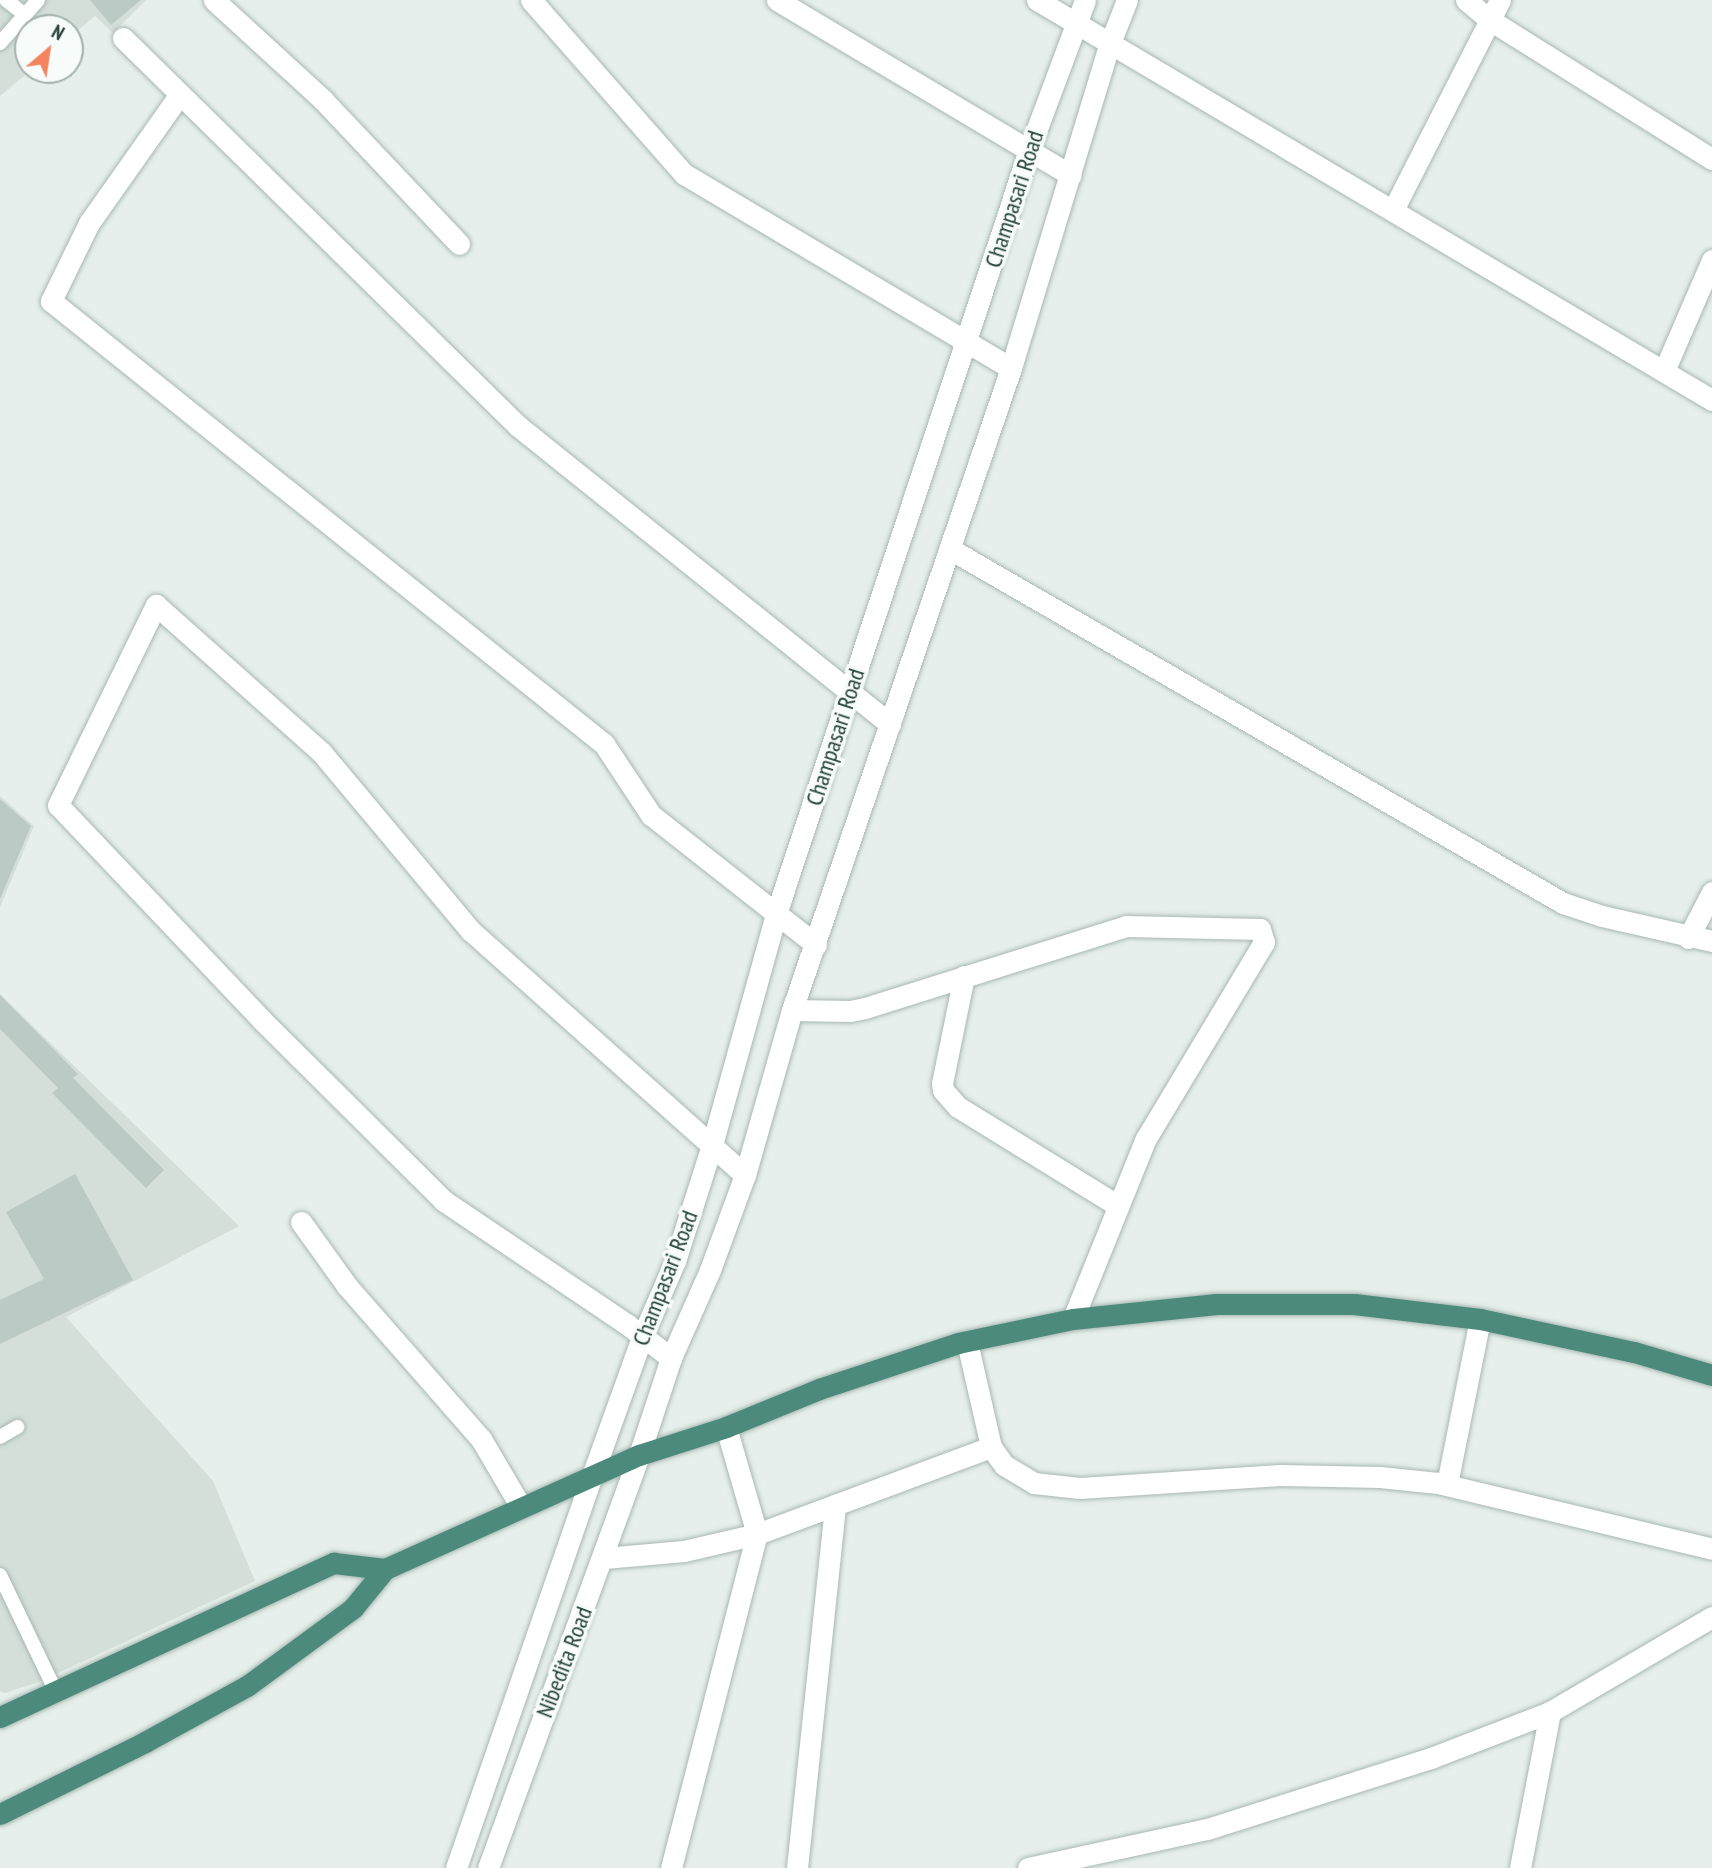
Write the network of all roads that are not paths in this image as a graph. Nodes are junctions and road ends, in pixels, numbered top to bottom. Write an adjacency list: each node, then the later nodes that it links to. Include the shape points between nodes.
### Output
1 (6, 0): 11 (lane)
2 (38, 0): 12 (lane)
3 (214, 0): 24 (street, via 323,100)
4 (531, 0): 26 (street, via 684,174)
5 (777, 0): 20 (street)
6 (1037, 0): 14 (street)
7 (1084, 0): 14 (street, Champasari Road)
8 (1127, 0): 18 (street, Champasari Road)
9 (1466, 0): 13 (street)
10 (1500, 0): 13 (street)
11 (23, 14)
12 (25, 14)
13 (1490, 20): 21 (street); 23 (street)
14 (1075, 22): 18 (street); 20 (street, Champasari Road)
15 (14, 27): 17 (lane)
16 (123, 38): 19 (street)
17 (0, 43)
18 (1110, 43): 22 (street, Champasari Road); 23 (street)
19 (180, 94): 31 (street, via 518,426); 34 (street, via 89,223 51,301 604,744 651,815)
20 (1029, 150): 22 (street); 26 (street, Champasari Road)
21 (1712, 159)
22 (1071, 175): 27 (street, Champasari Road)
23 (1393, 210): 28 (street)
24 (459, 244)
25 (1712, 260): 28 (street)
26 (967, 342): 27 (street); 31 (street, Champasari Road)
27 (1011, 368): 30 (street, Champasari Road)
28 (1664, 371): 29 (street)
29 (1712, 400)
30 (950, 549): 32 (street, Champasari Road); 35 (street, via 1563,903)
31 (850, 692): 32 (street); 34 (street, Champasari Road)
32 (890, 724): 37 (street, Champasari Road)
33 (1712, 892): 35 (street)
34 (776, 914): 37 (street); 40 (street, Champasari Road)
35 (1688, 938): 36 (street)
36 (1712, 941)
37 (816, 945): 39 (street, Champasari Road)
38 (964, 976): 39 (street, via 858,1010); 42 (street, via 943,1090 958,1107); 42 (street, via 1126,926 1260,929 1264,942 1154,1124)
39 (792, 1010): 41 (street, Champasari Road)
40 (712, 1145): 41 (street); 46 (street, Champasari Road, via 675,1261); 46 (street, via 471,931 322,753 156,605 58,805 262,1020 443,1200)
41 (745, 1175): 48 (street, Champasari Road)
42 (1118, 1206): 44 (street)
43 (301, 1222): 58 (street, via 347,1286 481,1439)
44 (1073, 1319): 45 (highway, via 1216,1304 1354,1304); 47 (highway)
45 (1480, 1319): 49 (highway, via 1634,1352); 56 (street)
46 (642, 1336): 48 (street); 55 (street, Champasari Road)
47 (967, 1342): 51 (highway, via 819,1389); 53 (street)
48 (671, 1358): 54 (street, Champasari Road)
49 (1712, 1375)
50 (17, 1427): 52 (lane)
51 (726, 1427): 54 (highway); 59 (street)
52 (0, 1437)
53 (991, 1447): 56 (street, via 1018,1475 1052,1486 1280,1475); 57 (street)
54 (639, 1455): 55 (highway); 61 (street, Nibedita Road)
55 (592, 1476): 58 (highway); 69 (street, Nibedita Road)
56 (1447, 1484): 60 (street)
57 (835, 1505): 59 (street); 72 (street)
58 (521, 1507): 62 (highway)
59 (757, 1534): 61 (street, via 684,1551); 71 (street)
60 (1712, 1549)
61 (604, 1558): 70 (street, Nibedita Road)
62 (385, 1569): 65 (highway, via 334,1563); 68 (highway, via 354,1608 247,1686)
63 (0, 1575): 65 (lane)
64 (1712, 1617): 66 (street)
65 (56, 1692): 67 (highway)
66 (1550, 1712): 73 (street, via 1431,1758 1207,1829); 74 (street)
67 (0, 1717)
68 (0, 1814)
69 (456, 1868)
70 (488, 1868)
71 (671, 1868)
72 (797, 1868)
73 (1028, 1868)
74 (1521, 1868)

